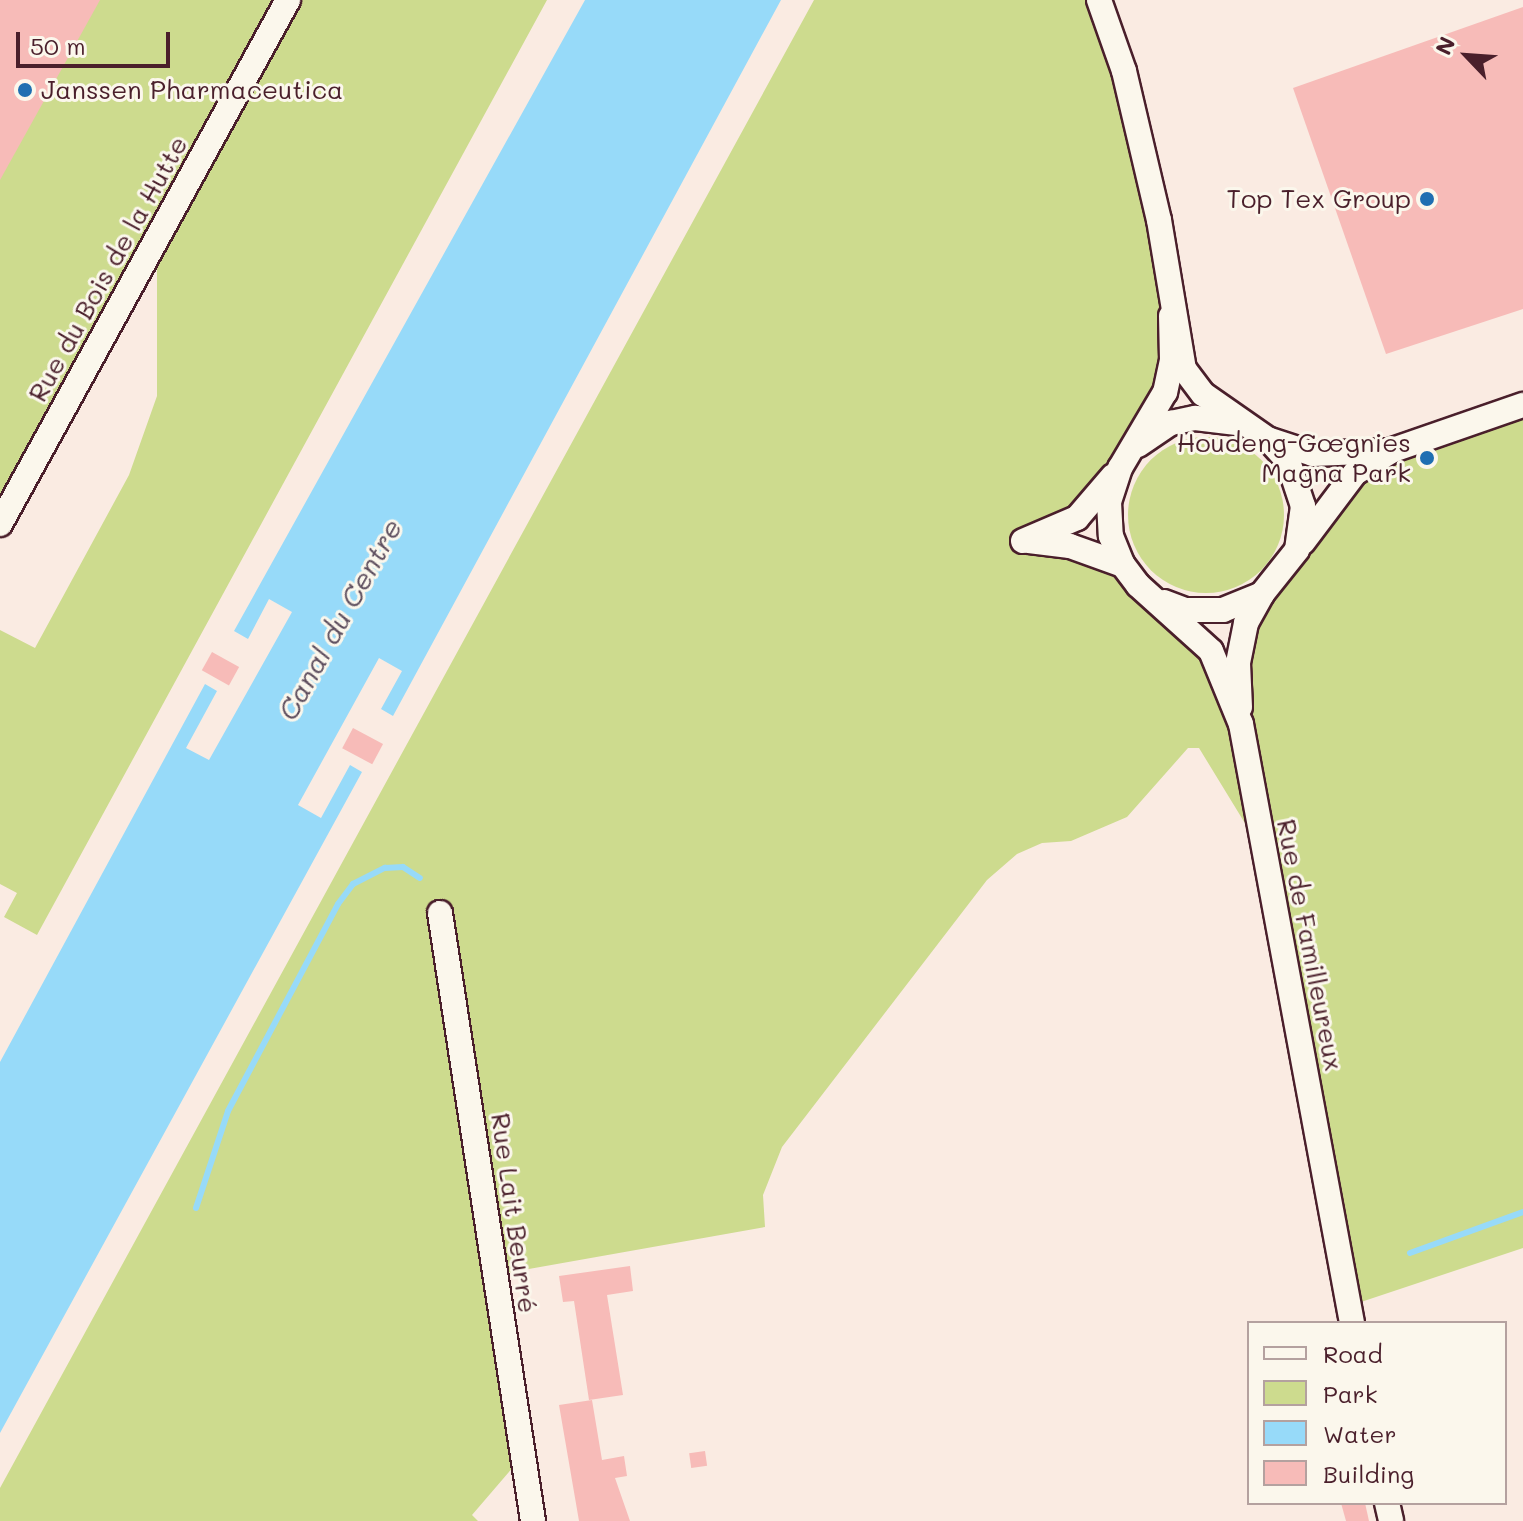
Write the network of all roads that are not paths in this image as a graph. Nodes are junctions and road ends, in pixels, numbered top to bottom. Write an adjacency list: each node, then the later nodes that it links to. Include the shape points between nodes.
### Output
1 (288, 0): 9 (street, Rue du Bois de la Hutte)
2 (1099, 0): 3 (street, Rue de Familleureux, via 1124,71 1159,220)
3 (1171, 316): 5 (street, Rue de Familleureux, via 1184,369 1203,394); 8 (street, Rue de Familleureux, via 1172,360 1165,392)
4 (1523, 405): 7 (street)
5 (1248, 426): 6 (street, Rue de Familleureux); 8 (street, Rue de Familleureux, via 1195,418 1171,423)
6 (1269, 440): 7 (street, via 1313,454); 10 (street, Rue de Familleureux, via 1288,461 1299,486 1303,506)
7 (1393, 450): 10 (street, via 1355,473)
8 (1127, 459): 11 (street, Rue de Familleureux, via 1109,502 1111,536); 11 (street, via 1077,518 1023,541 1082,549)
9 (0, 524)
10 (1297, 550): 12 (street, Rue de Familleureux)
11 (1123, 565): 13 (street, Rue de Familleureux)
12 (1262, 594): 13 (street, Rue de Familleureux, via 1223,610 1185,610); 14 (street, via 1246,623 1238,663)
13 (1162, 601): 14 (street, Rue de Familleureux, via 1211,651)
14 (1241, 724): 16 (street, Rue de Familleureux)
15 (440, 913): 17 (street, Rue Lait Beurré)
16 (1352, 1321)
17 (530, 1520)

